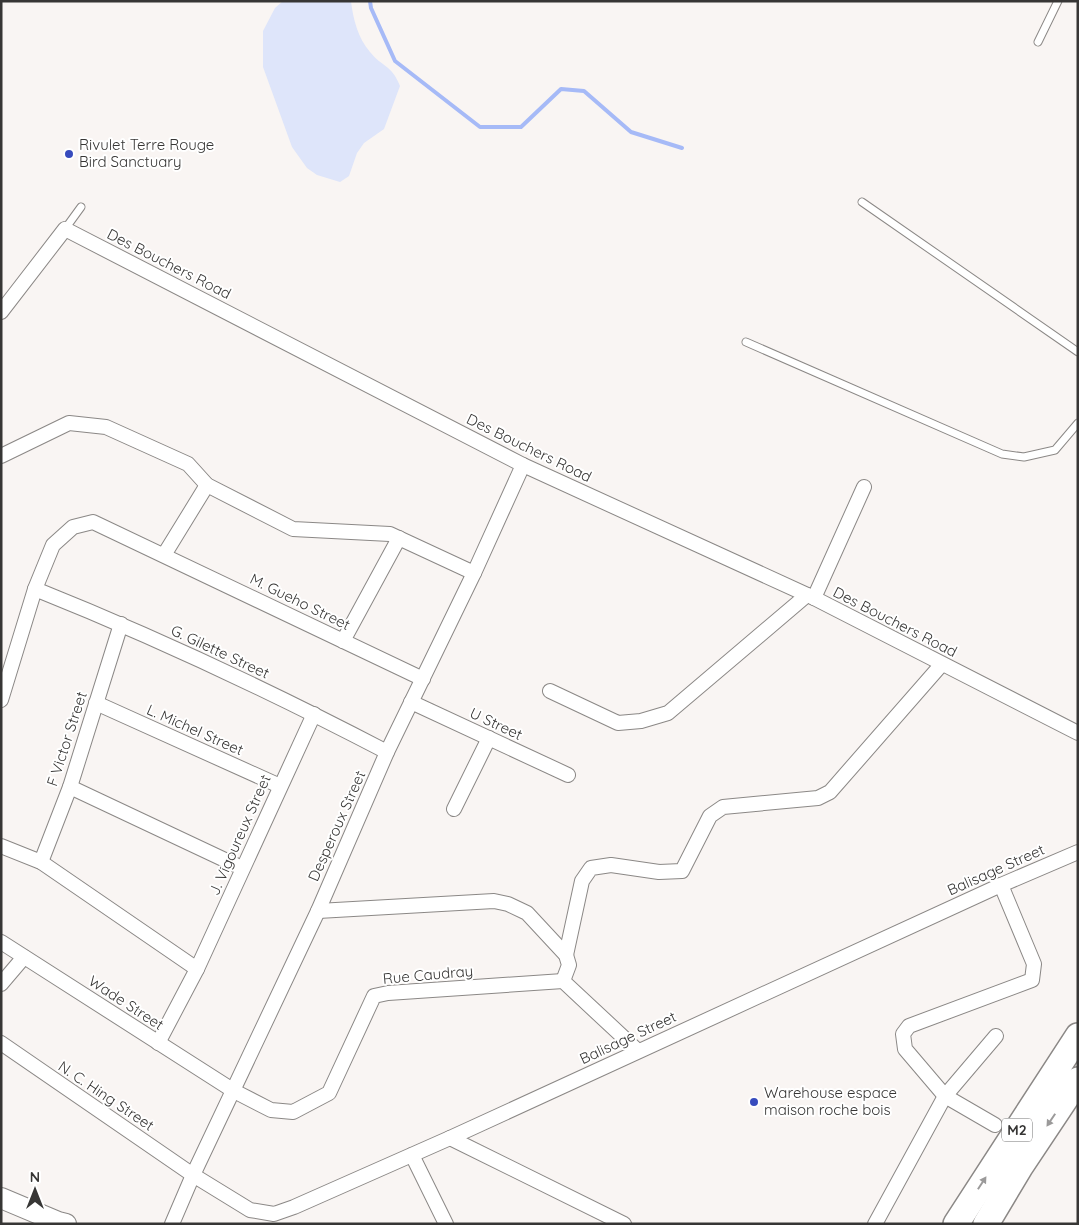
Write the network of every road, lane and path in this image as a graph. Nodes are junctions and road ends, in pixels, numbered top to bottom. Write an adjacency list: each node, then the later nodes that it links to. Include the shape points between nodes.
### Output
1 (1058, 1): 2 (lane)
2 (1038, 42)
3 (862, 202): 8 (lane)
4 (81, 207): 5 (lane)
5 (65, 229): 6 (street); 11 (street, Des Bouchers Road)
6 (1, 312)
7 (746, 342): 9 (lane, via 1002,454 1024,457 1055,450)
8 (1078, 352)
9 (1078, 423)
10 (1, 456): 12 (street, via 69,423 106,427 188,464)
11 (523, 465): 16 (street, Desperoux Street); 18 (street, Des Bouchers Road)
12 (206, 484): 14 (street, via 293,529 390,534); 15 (street)
13 (864, 487): 18 (street)
14 (399, 538): 16 (street); 20 (street)
15 (164, 555): 17 (street, M. Gueho Street, via 93,522 73,527 53,546); 20 (street, M. Gueho Street)
16 (474, 573): 23 (street, Desperoux Street)
17 (34, 589): 19 (street, G. Gilette Street); 21 (street)
18 (810, 596): 22 (street, Des Bouchers Road); 24 (street, via 668,713 618,724)
19 (121, 624): 27 (street, F Victor Street); 28 (street, G. Gilette Street)
20 (343, 641): 23 (street, M. Gueho Street)
21 (7, 660): 25 (street)
22 (942, 664): 29 (street, Des Bouchers Road); 43 (street, via 830,792 818,798 723,807 710,816 682,871 659,872 611,866 591,868 582,881)
23 (422, 679): 26 (street, Desperoux Street)
24 (550, 692)
25 (1, 700)
26 (411, 702): 30 (street, U Street); 31 (street, Desperoux Street)
27 (96, 703): 33 (street, L. Michel Street); 34 (street, F Victor Street)
28 (314, 714): 31 (street, G. Gilette Street); 33 (street, J. Vigoureux Street)
29 (1078, 733)
30 (489, 738): 32 (street, U Street); 35 (street)
31 (387, 752): 41 (street, Desperoux Street)
32 (568, 775)
33 (280, 786): 39 (street, J. Vigoureux Street)
34 (70, 787): 38 (street, F Victor Street); 39 (street)
35 (454, 809)
36 (1, 846): 38 (street)
37 (1078, 852): 40 (street, Balisage Street)
38 (41, 862): 45 (street)
39 (242, 868): 45 (street, J. Vigoureux Street)
40 (1000, 885): 52 (street, Balisage Street); 55 (street, via 1034,964 1032,980 909,1026 903,1034 905,1049)
41 (318, 911): 43 (street, via 494,901 527,912); 54 (street, Desperoux Street)
42 (1, 942): 44 (street, Wade Street)
43 (566, 955): 46 (street, via 569,965)
44 (24, 957): 47 (street); 51 (street, Wade Street)
45 (197, 969): 51 (street, J. Vigoureux Street)
46 (563, 981): 52 (street); 54 (street, Rue Caudray, via 374,996 328,1093 293,1112 271,1110)
47 (1, 984)
48 (996, 1036): 55 (street)
49 (1078, 1036): 63 (highway, M2, one-way to 49)
50 (1, 1044): 59 (street, N. C. Hing Street)
51 (158, 1044): 54 (street, Wade Street)
52 (638, 1051): 57 (street, Balisage Street)
53 (1078, 1080): 62 (highway, M2, one-way to 62)
54 (234, 1091): 59 (street, Desperoux Street)
55 (945, 1096): 56 (street); 69 (street)
56 (995, 1125)
57 (450, 1138): 58 (street, Balisage Street); 68 (street)
58 (412, 1155): 59 (street, Balisage Street, via 274,1214 250,1210); 67 (street)
59 (193, 1175): 61 (street, Desperoux Street)
60 (1, 1198): 64 (main road)
61 (183, 1200): 65 (street); 66 (street, Desperoux Street)
62 (990, 1218)
63 (958, 1221)
64 (66, 1224)
65 (162, 1224)
66 (172, 1224)
67 (446, 1224)
68 (624, 1224)
69 (875, 1224)

